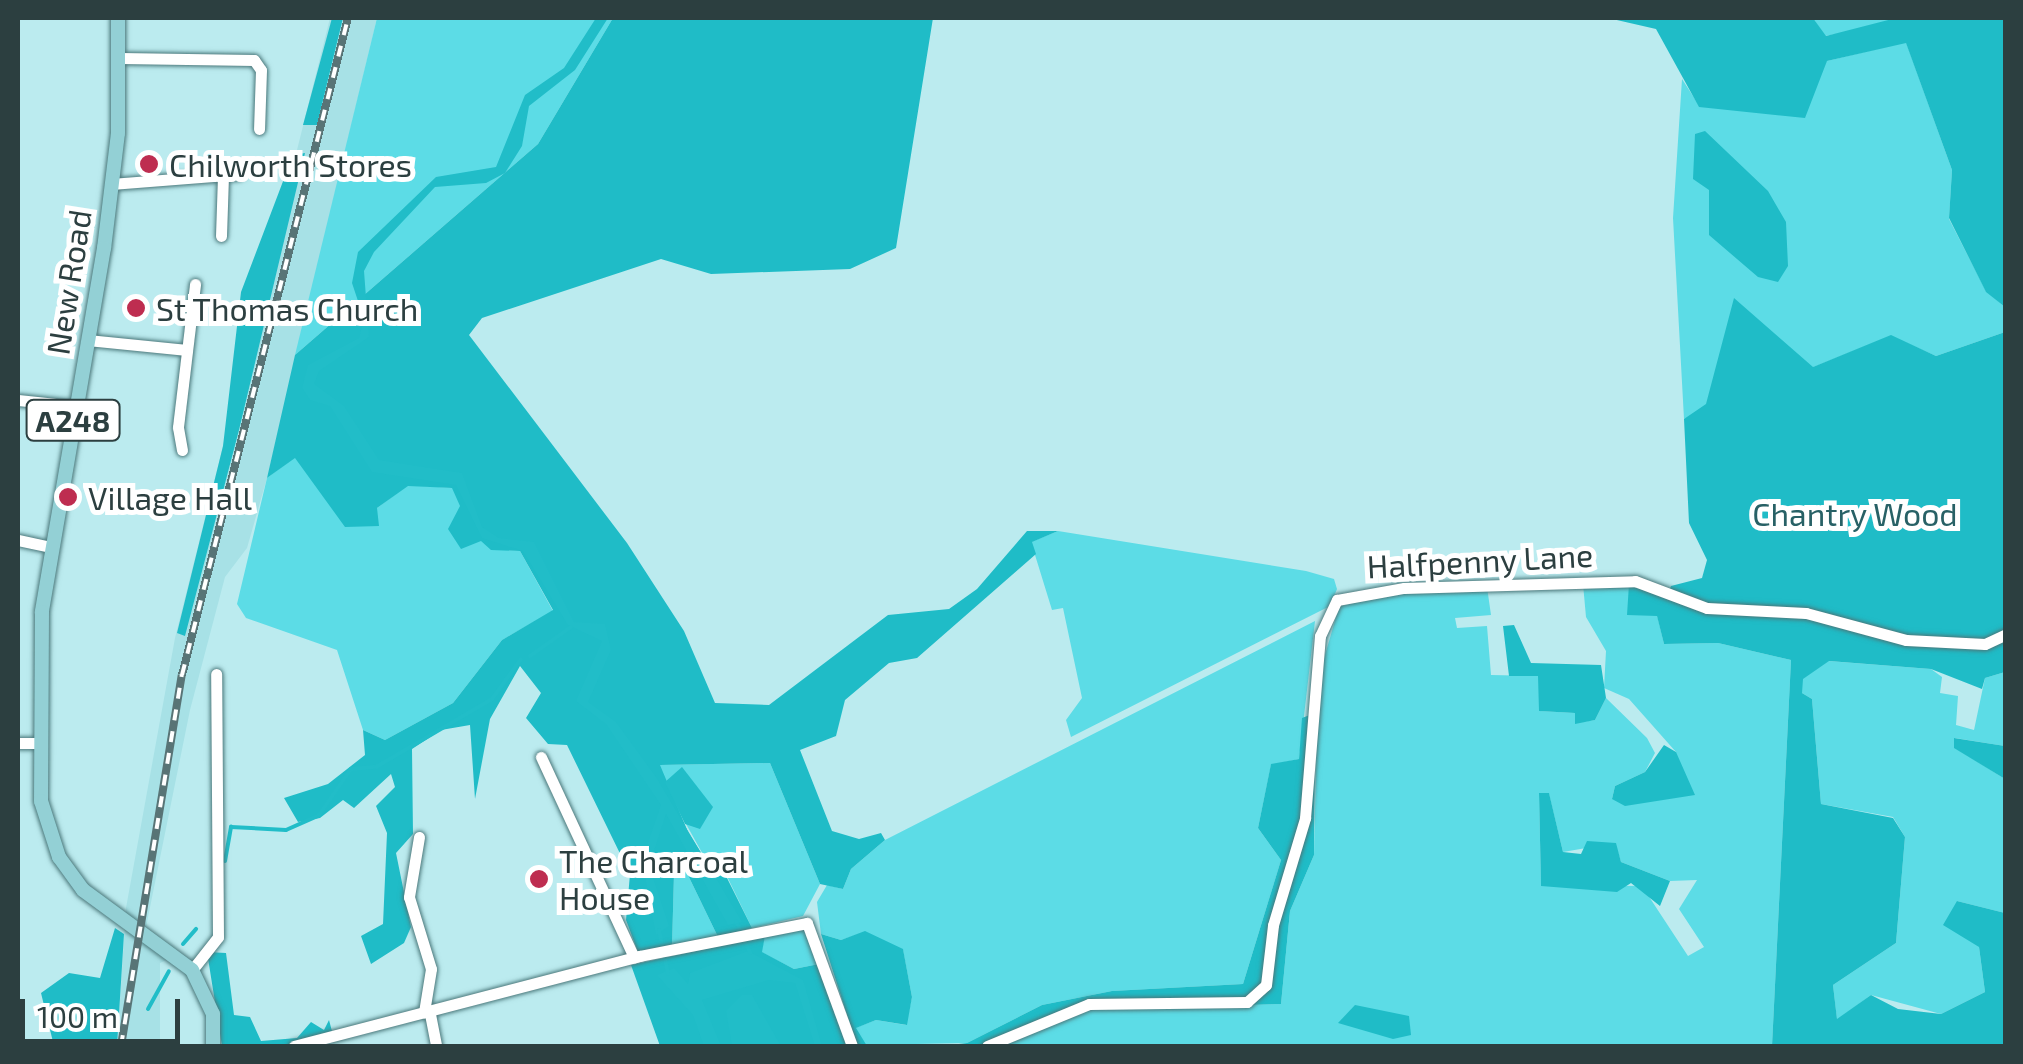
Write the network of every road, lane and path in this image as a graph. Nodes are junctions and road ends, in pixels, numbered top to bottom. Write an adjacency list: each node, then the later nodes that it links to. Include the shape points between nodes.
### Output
1 (118, 18): 2 (main road, New Road / A248)
2 (120, 58): 3 (street, via 264,61); 6 (main road, New Road / A248)
3 (259, 129)
4 (239, 174): 5 (street)
5 (223, 176): 6 (street); 7 (street)
6 (112, 184): 9 (main road, New Road / A248)
7 (221, 236)
8 (195, 284): 10 (street)
9 (88, 340): 10 (street); 12 (main road, New Road / A248)
10 (186, 350): 13 (street)
11 (18, 400): 12 (street)
12 (75, 406): 15 (main road, New Road / A248)
13 (182, 450)
14 (18, 540): 15 (street)
15 (50, 546): 18 (main road, New Road / A248)
16 (2006, 634): 29 (street, Halfpenny Lane, via 1985,644 1906,640 1806,613 1706,608 1635,581 1404,588 1337,600 1320,636 1305,818 1272,925 1266,985 1247,1002 1089,1004)
17 (216, 674): 23 (street, via 218,938)
18 (37, 742): 19 (street); 23 (main road, New Road / A248, via 44,820 59,858 83,890)
19 (18, 743)
20 (541, 758): 22 (street)
21 (419, 837): 24 (street, via 409,896 431,969)
22 (634, 957): 24 (street); 28 (street, via 807,923)
23 (192, 970): 25 (main road, A248, via 213,1014)
24 (427, 1013): 26 (street); 27 (street)
25 (213, 1046)
26 (294, 1046)
27 (436, 1046)
28 (852, 1046)
29 (987, 1046)

